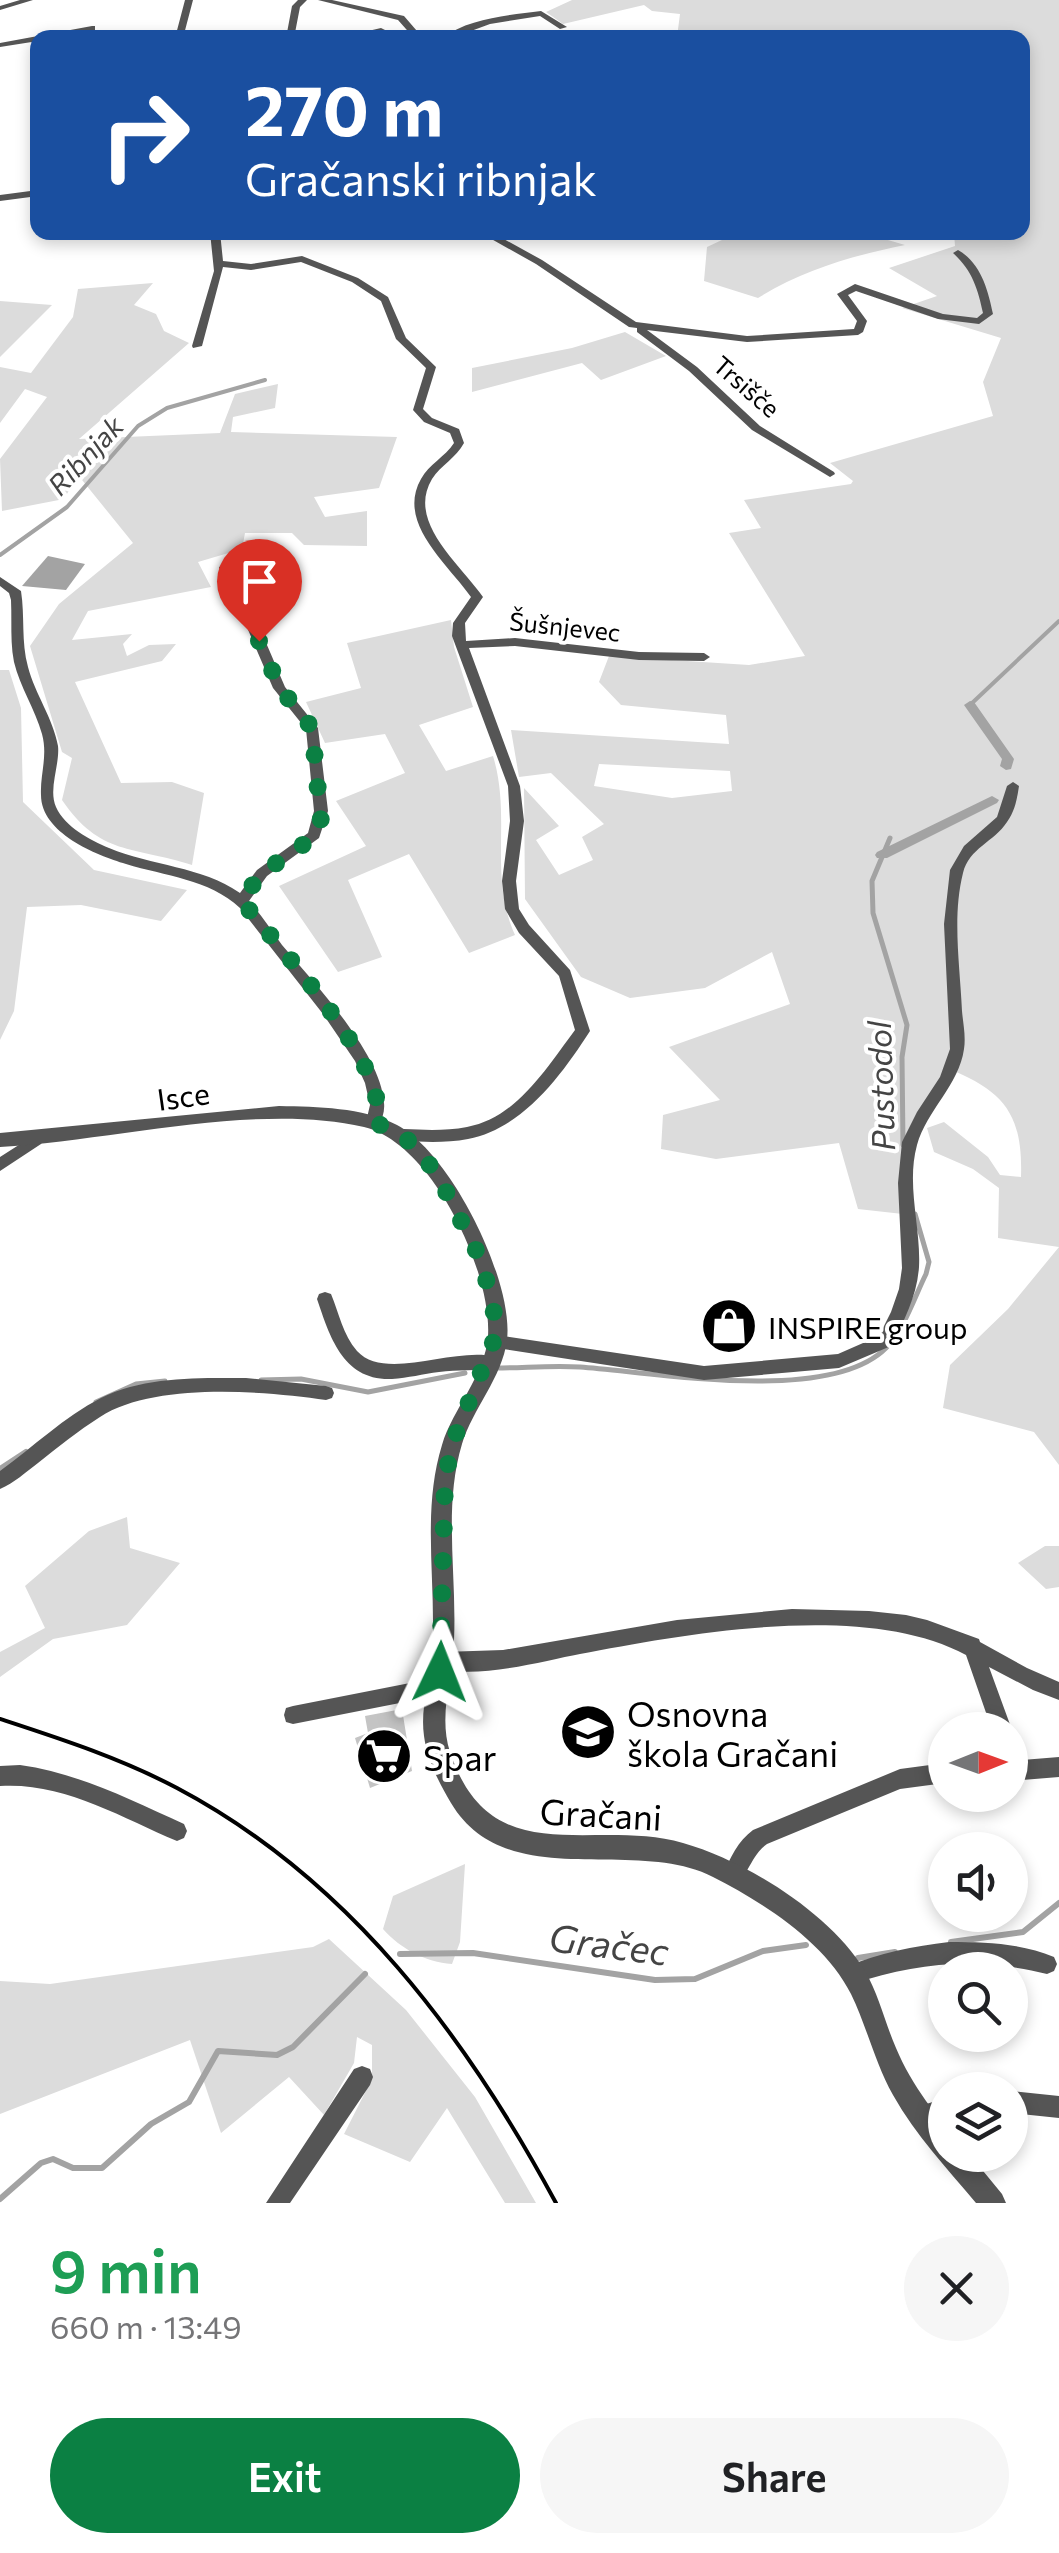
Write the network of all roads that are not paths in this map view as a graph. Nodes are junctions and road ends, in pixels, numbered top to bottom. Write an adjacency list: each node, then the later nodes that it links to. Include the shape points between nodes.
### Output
1 (29, 0): 5 (street)
2 (188, 0): 9 (street)
3 (304, 0): 10 (street, via 296,6)
4 (322, 0): 11 (street, via 401,18)
5 (0, 8)
6 (92, 28): 8 (street)
7 (563, 28): 12 (street, via 536,14)
8 (82, 30)
9 (180, 30)
10 (292, 30)
11 (412, 30)
12 (457, 30)
13 (30, 40): 14 (street)
14 (0, 46)
15 (30, 194): 16 (street)
16 (0, 198)
17 (216, 240): 20 (street)
18 (498, 240): 21 (street, Trsišče)
19 (958, 252): 21 (street, via 984,295 988,314 979,321 942,317 855,286 842,294 862,325 847,336 734,338)
20 (220, 264): 22 (street); 26 (street, Šušnjevec, via 302,259 355,280 385,299 400,340 428,363 418,410 454,431 460,443 426,480 421,514 452,570 477,597 459,624)
21 (638, 327): 23 (street, Trsišče, via 756,428)
22 (197, 346)
23 (830, 474)
24 (225, 567): 29 (street, via 232,600 252,624 280,688 312,728 321,810 314,835 262,873)
25 (5, 584): 29 (street, via 17,599 22,671 52,744 51,811 90,844)
26 (461, 646): 27 (street, Šušnjevec, via 515,642); 32 (street, via 514,786 512,909 565,974 583,1031 528,1105 502,1122)
27 (704, 657)
28 (1013, 786): 38 (street, via 1007,817 964,854 957,869 956,1054 906,1158 912,1278 885,1340 860,1355 812,1365 704,1373)
29 (241, 900): 30 (street, via 302,972 366,1069 378,1107)
30 (374, 1122): 31 (street); 34 (street, Isce, via 267,1114)
31 (404, 1136): 32 (street); 35 (street)
32 (450, 1137): 35 (street)
33 (0, 1140): 34 (street, Isce)
34 (36, 1140): 36 (street)
35 (427, 1158): 38 (street, via 482,1262 495,1314)
36 (0, 1165)
37 (325, 1299): 38 (street, via 341,1350 365,1368 386,1371)
38 (492, 1352): 42 (street, Gračani, via 452,1444 445,1480)
39 (326, 1393): 40 (street, via 284,1386 132,1393 107,1403)
40 (0, 1481)
41 (972, 1645): 42 (street, via 908,1624 748,1621 505,1661); 43 (street); 45 (street)
42 (443, 1660): 44 (street, Gračani)
43 (1059, 1691)
44 (436, 1692): 46 (street); 52 (street, Gračani, via 438,1752 485,1829 534,1846 665,1849)
45 (996, 1712)
46 (293, 1715)
47 (1059, 1766): 48 (street)
48 (1028, 1767)
49 (928, 1775): 52 (street, via 900,1779 760,1837)
50 (0, 1776): 51 (street, via 27,1775 91,1795)
51 (176, 1832)
52 (733, 1874): 54 (street, Gračani, via 810,1931)
53 (1047, 1964): 54 (street, via 955,1950)
54 (852, 1974): 57 (street, via 893,2070)
55 (362, 2078): 60 (street)
56 (1028, 2104): 58 (street)
57 (928, 2107)
58 (1059, 2107)
59 (968, 2172): 61 (street)
60 (276, 2203)
61 (994, 2203)

